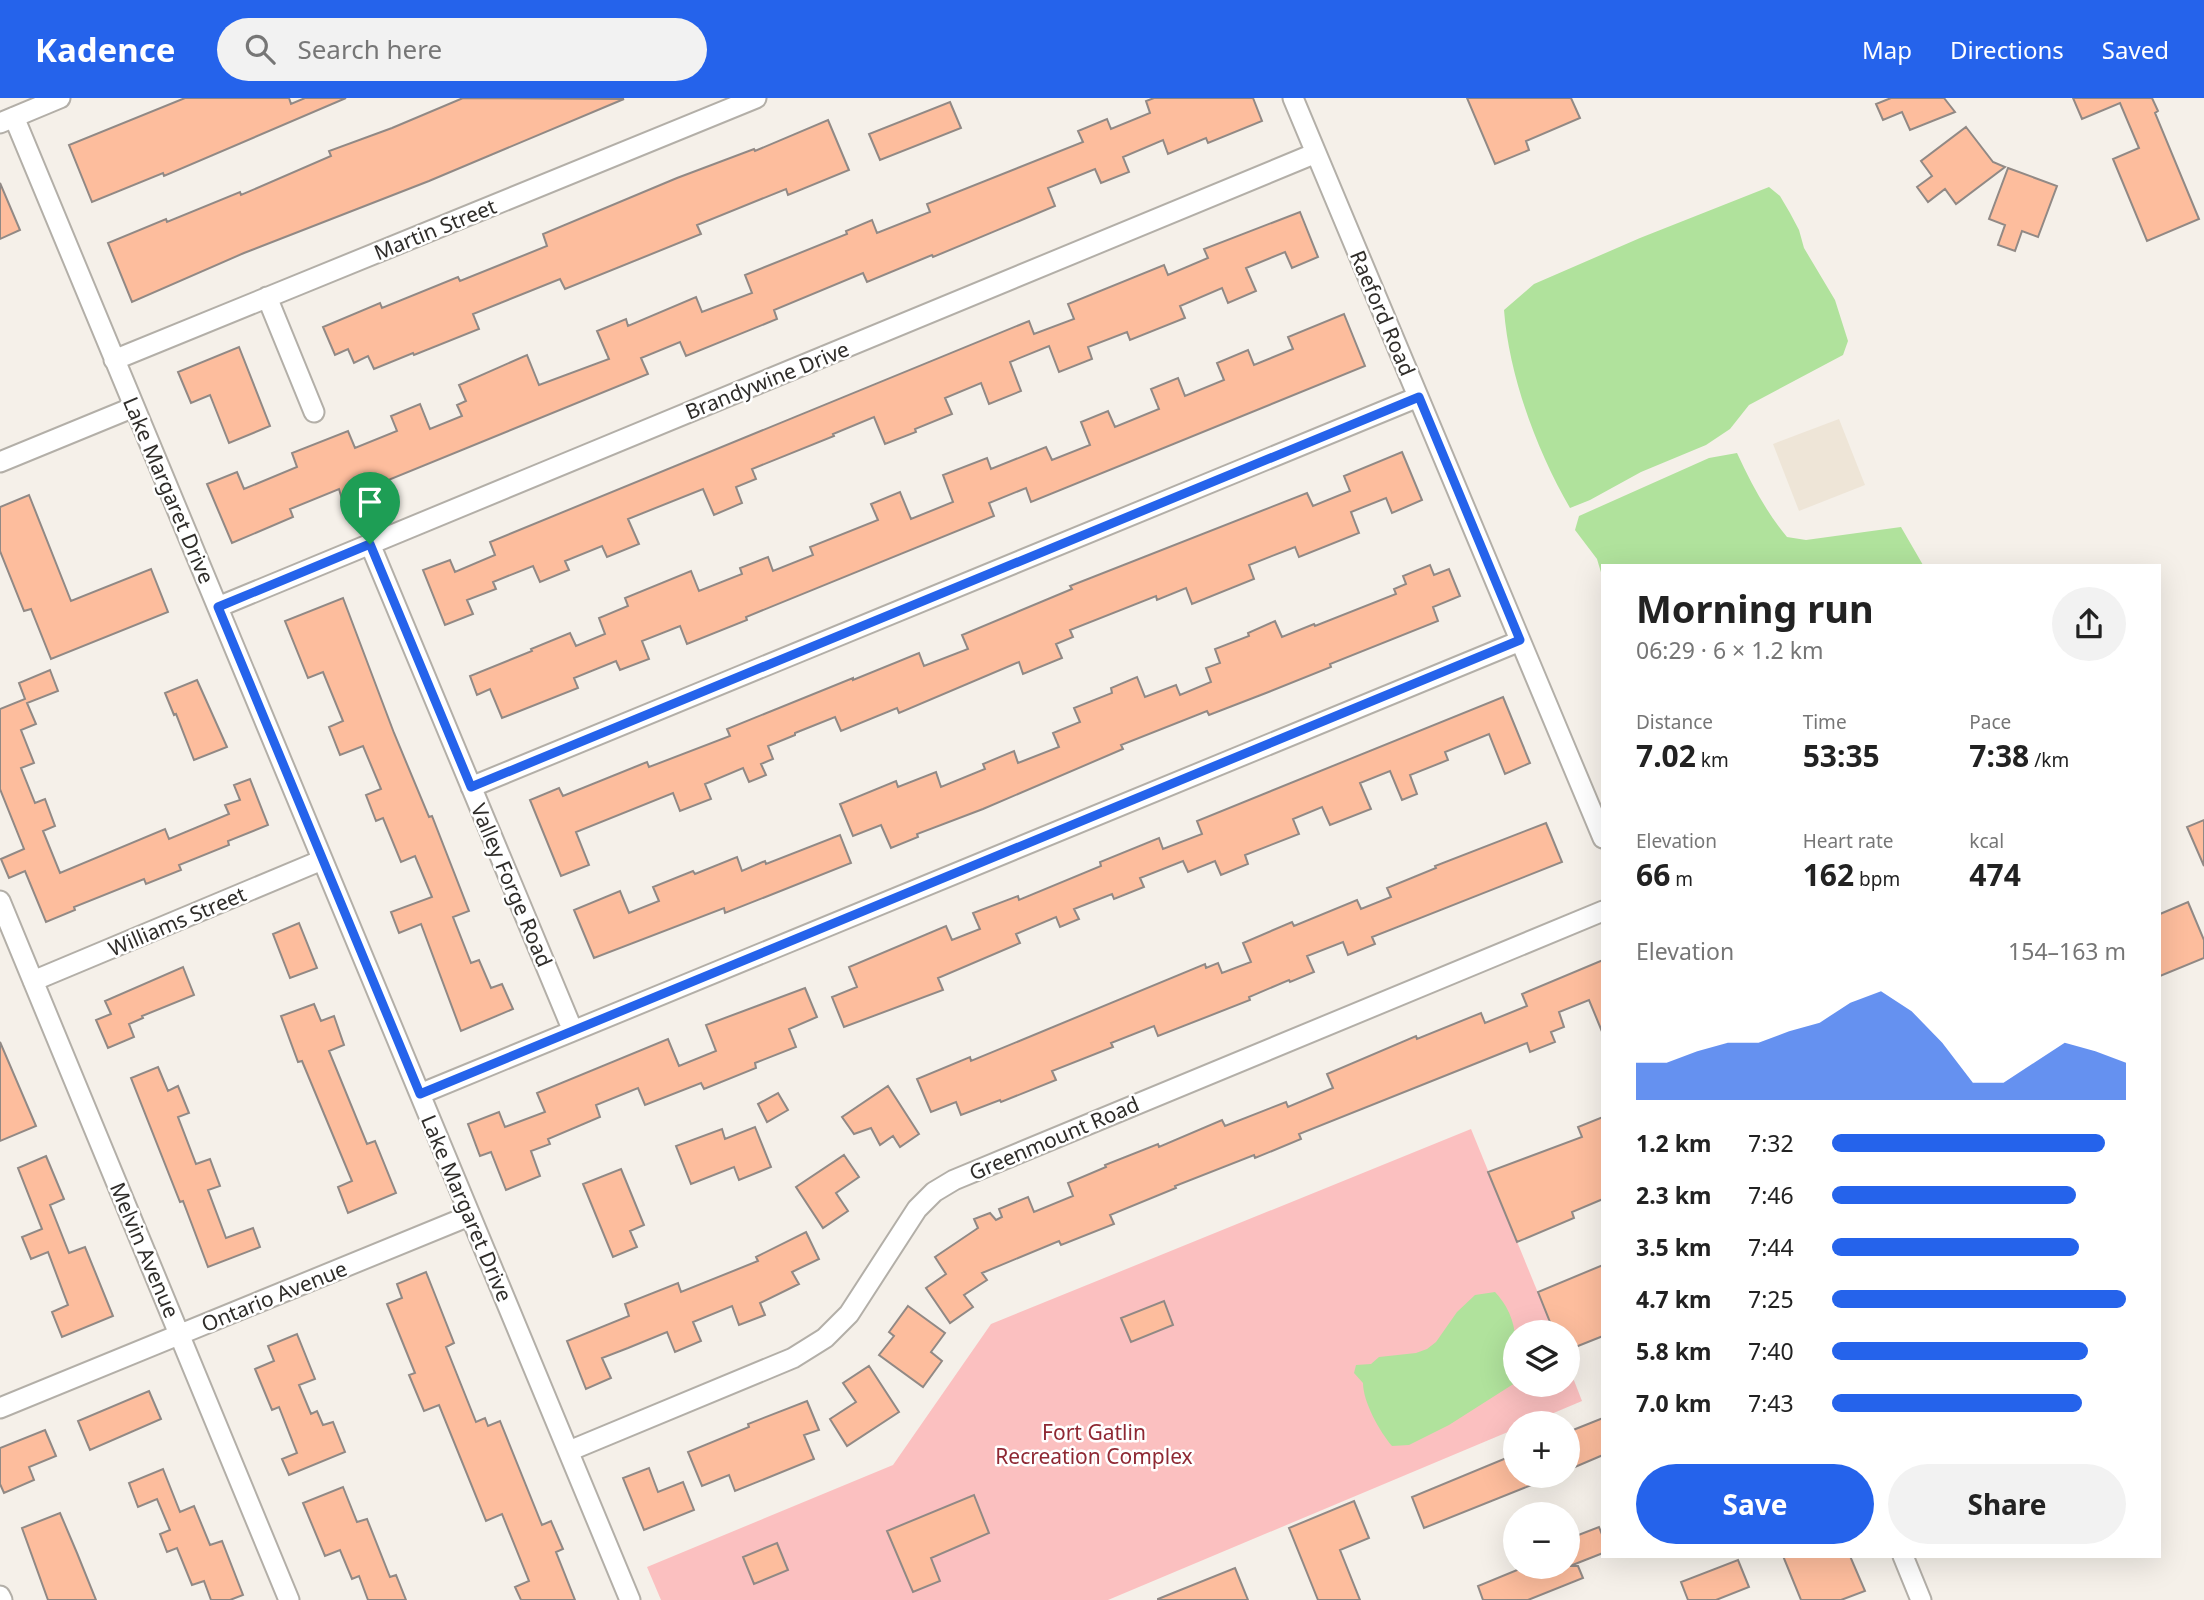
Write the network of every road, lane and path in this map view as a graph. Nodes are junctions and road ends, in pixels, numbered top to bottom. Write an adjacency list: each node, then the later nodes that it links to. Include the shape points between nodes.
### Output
1 (60, 98): 4 (street)
2 (756, 98): 6 (street, Martin Street)
3 (1293, 98): 5 (street, Raeford Road)
4 (7, 120): 7 (street, Lake Margaret Drive)
5 (1316, 153): 8 (street, Raeford Road); 12 (street, Brandywine Drive)
6 (267, 297): 7 (street, Martin Street); 10 (street)
7 (114, 360): 9 (street, Lake Margaret Drive)
8 (1419, 397): 14 (street, Raeford Road); 15 (street)
9 (134, 407): 11 (street); 13 (street, Lake Margaret Drive)
10 (314, 412)
11 (0, 462)
12 (370, 544): 13 (street, Brandywine Drive); 15 (street, Valley Forge Road)
13 (218, 607): 17 (street, Lake Margaret Drive)
14 (1520, 640): 16 (street, Raeford Road); 21 (street)
15 (471, 787): 21 (street, Valley Forge Road)
16 (1601, 833)
17 (322, 860): 20 (street, Williams Street); 22 (street, Lake Margaret Drive)
18 (0, 901): 20 (street, Melvin Avenue)
19 (1601, 912): 26 (street, Greenmount Road, via 954,1180 933,1192 917,1209 849,1314 825,1338 793,1358)
20 (33, 981): 24 (street, Melvin Avenue)
21 (573, 1031): 22 (street)
22 (420, 1094): 23 (street, Lake Margaret Drive)
23 (469, 1216): 24 (street, Ontario Avenue); 26 (street, Lake Margaret Drive)
24 (180, 1335): 25 (street, Ontario Avenue); 28 (street, Melvin Avenue)
25 (0, 1408)
26 (569, 1451): 29 (street, Lake Margaret Drive)
27 (1904, 1558): 30 (street)
28 (289, 1600)
29 (630, 1600)
30 (1921, 1600)

